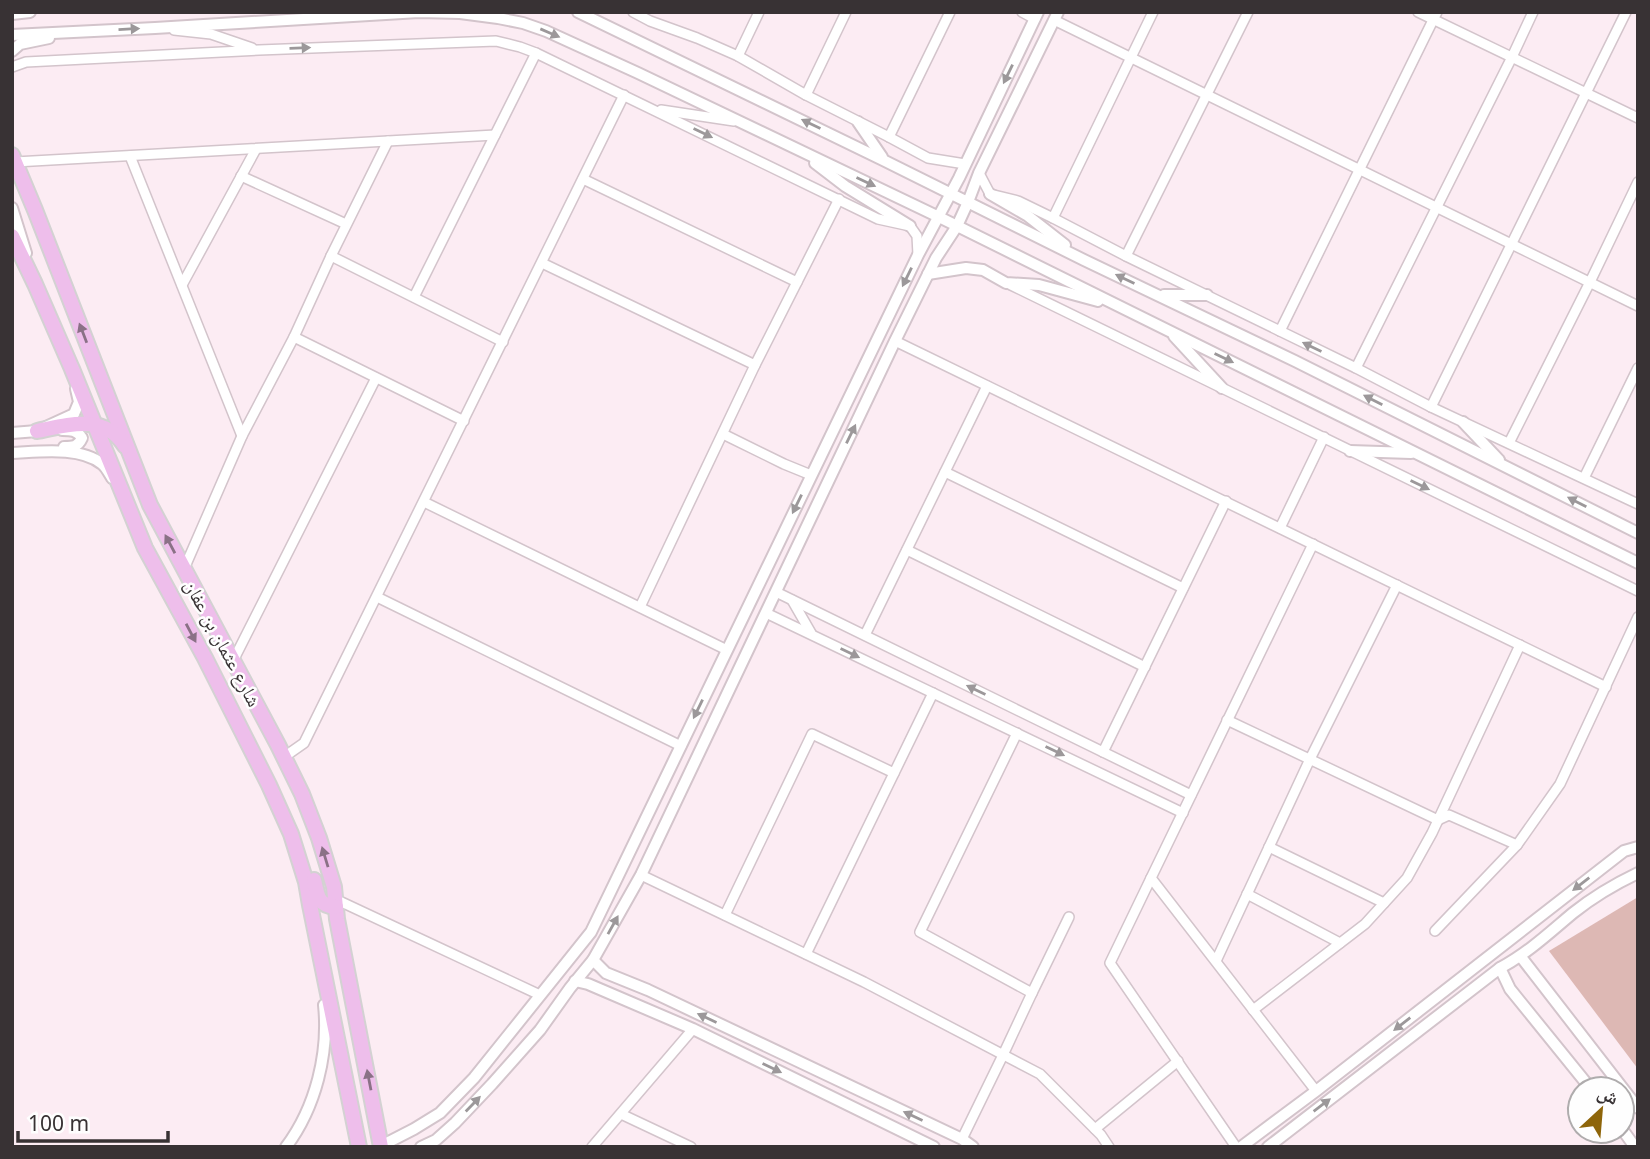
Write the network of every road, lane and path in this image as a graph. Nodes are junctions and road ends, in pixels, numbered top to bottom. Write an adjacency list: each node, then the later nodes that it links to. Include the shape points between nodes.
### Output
1 (30, 12): 13 (street)
2 (578, 12): 43 (street, one-way to 2)
3 (633, 12): 17 (street)
4 (759, 12): 24 (street)
5 (846, 12): 31 (street)
6 (950, 12): 37 (street)
7 (1022, 12): 14 (street)
8 (1153, 12): 25 (street)
9 (1248, 12): 30 (street)
10 (1418, 12): 16 (street)
11 (1533, 12): 26 (street)
12 (1626, 12): 28 (street)
13 (12, 13)
14 (1037, 16): 44 (street, one-way to 44)
15 (1056, 16): 25 (street); 46 (street)
16 (1435, 16): 26 (street); 45 (street)
17 (653, 17): 24 (street)
18 (155, 28): 19 (street, one-way to 18); 21 (street, via 211,34); 34 (street, one-way to 34, via 419,12 498,18 546,31)
19 (83, 32): 20 (street); 22 (street, via 20,44)
20 (12, 35)
21 (259, 50): 23 (street, one-way to 23, via 496,41); 27 (street, via 26,62)
22 (12, 51)
23 (536, 53): 29 (street); 36 (street)
24 (738, 56): 31 (street)
25 (1131, 56): 30 (street); 57 (street)
26 (1512, 57): 28 (street); 54 (street)
27 (12, 67)
28 (1587, 93): 33 (street); 62 (street)
29 (624, 95): 32 (street); 48 (street)
30 (1208, 95): 45 (street); 65 (street)
31 (806, 96): 35 (street)
32 (652, 109): 34 (street); 52 (street, one-way to 52)
33 (1638, 118)
34 (738, 122): 40 (street)
35 (858, 122): 37 (street); 43 (street)
36 (495, 135): 38 (street); 76 (street)
37 (889, 137): 44 (street, via 928,158)
38 (388, 141): 39 (street); 58 (street)
39 (256, 149): 41 (street); 47 (street)
40 (796, 149): 56 (street, one-way to 56); 59 (street)
41 (130, 156): 42 (street); 73 (street)
42 (14, 159): 103 (main road, شارع عثمان بن عفان, one-way to 42)
43 (883, 160): 50 (street)
44 (965, 164): 50 (street)
45 (1360, 170): 54 (street); 80 (street)
46 (979, 173): 51 (street); 53 (street)
47 (241, 176): 58 (street); 73 (street)
48 (583, 179): 67 (street); 69 (street)
49 (1638, 182): 70 (street)
50 (950, 193): 53 (street); 56 (street)
51 (990, 194): 57 (street); 66 (street, via 1028,216)
52 (839, 199): 59 (street, via 878,219); 69 (street)
53 (968, 202): 60 (street); 66 (street)
54 (1437, 206): 62 (street); 85 (street)
55 (12, 208): 72 (street)
56 (939, 217): 60 (street); 63 (street)
57 (1053, 218): 65 (street)
58 (346, 224): 64 (street)
59 (910, 226): 63 (street, via 917,236)
60 (957, 226): 68 (street); 78 (street)
61 (12, 236): 72 (main road, شارع عثمان بن عفان)
62 (1512, 244): 70 (street); 91 (street)
63 (918, 255): 107 (street, one-way to 107)
64 (331, 256): 76 (street); 81 (street)
65 (1126, 256): 75 (street)
66 (1084, 260): 74 (street, one-way to 66)
67 (542, 263): 83 (street); 84 (street)
68 (928, 274): 71 (street, via 966,268 983,270); 82 (street)
69 (797, 282): 84 (street)
70 (1590, 282): 77 (street); 100 (street)
71 (1006, 283): 78 (street, via 1039,285); 90 (street)
72 (36, 284): 87 (main road, شارع عثمان بن عفان)
73 (182, 285): 98 (street)
74 (1159, 295): 75 (street); 105 (street, one-way to 74)
75 (1207, 295): 80 (street)
76 (414, 297): 83 (street)
77 (1638, 306)
78 (1120, 307): 79 (street)
79 (1170, 331): 90 (street); 104 (street, one-way to 104)
80 (1280, 331): 85 (street, one-way to 80)
81 (294, 337): 88 (street); 98 (street)
82 (895, 341): 89 (street); 122 (street, one-way to 82)
83 (503, 342): 92 (street)
84 (755, 365): 97 (street)
85 (1356, 368): 91 (street)
86 (1638, 368): 108 (street)
87 (72, 369): 94 (main road, شارع عثمان بن عفان); 95 (street, via 79,402 74,414)
88 (376, 377): 92 (street); 132 (street)
89 (988, 386): 106 (street); 110 (street)
90 (1222, 388): 99 (street)
91 (1431, 407): 93 (street)
92 (464, 421): 111 (street)
93 (1464, 422): 100 (street); 105 (street)
94 (94, 424): 95 (main road); 103 (main road, via 121,440); 109 (main road, شارع عثمان بن عفان)
95 (37, 431): 96 (street); 102 (street, via 72,430 82,438 74,447)
96 (12, 433)
97 (723, 434): 107 (street); 125 (street)
98 (242, 436): 118 (street)
99 (1324, 437): 101 (street); 113 (street)
100 (1509, 443): 108 (street)
101 (1350, 451): 104 (street); 121 (street, one-way to 121)
102 (18, 453): 109 (street, via 54,451 90,457 103,464)
103 (129, 453): 118 (main road, شارع عثمان بن عفان, one-way to 103)
104 (1415, 453): 117 (street)
105 (1503, 465): 114 (street, one-way to 105)
106 (945, 472): 116 (street); 120 (street)
107 (811, 475): 131 (street, one-way to 131)
108 (1584, 478): 112 (street)
109 (121, 490): 144 (main road, شارع عثمان بن عفان, one-way to 144, via 145,548)
110 (1226, 501): 113 (street); 120 (street)
111 (424, 502): 123 (street); 125 (street)
112 (1638, 504)
113 (1280, 528): 115 (street)
114 (1638, 533)
115 (1313, 544): 119 (street); 136 (street)
116 (907, 550): 129 (street); 133 (street)
117 (1638, 563)
118 (184, 570): 132 (main road, شارع عثمان بن عفان)
119 (1397, 585): 130 (street); 141 (street)
120 (1183, 588): 133 (street)
121 (1638, 591)
122 (776, 592): 124 (street); 126 (street)
123 (377, 597): 138 (street); 140 (street, via 304,743)
124 (792, 600): 128 (street); 129 (street)
125 (640, 607): 131 (street)
126 (766, 613): 128 (street); 151 (street)
127 (1638, 617): 134 (street)
128 (811, 635): 135 (street, one-way to 135)
129 (865, 635): 139 (street, one-way to 129)
130 (1520, 645): 134 (street); 146 (street)
131 (727, 650): 138 (street, one-way to 138)
132 (233, 661): 140 (main road, شارع عثمان بن عفان)
133 (1145, 667): 139 (street)
134 (1606, 687): 147 (street, via 1560,784)
135 (933, 693): 137 (street); 142 (street)
136 (1227, 720): 141 (street); 143 (street)
137 (1017, 733): 145 (street, one-way to 145); 167 (street, via 920,932)
138 (681, 746): 168 (street, via 591,932)
139 (1103, 752): 143 (street)
140 (284, 757): 154 (main road, شارع عثمان بن عفان, one-way to 140, via 319,838)
141 (1310, 759): 146 (street); 149 (street)
142 (894, 773): 156 (street, via 812,734); 161 (street)
143 (1191, 795): 145 (street)
144 (277, 804): 154 (main road, via 300,835 320,901 326,906); 160 (main road, شارع عثمان بن عفان, via 306,882)
145 (1183, 813): 152 (street)
146 (1438, 820): 147 (street, via 1449,815); 155 (street, via 1408,877)
147 (1517, 845): 158 (street)
148 (1638, 847): 174 (street, one-way to 174, via 1624,850)
149 (1269, 848): 153 (street); 155 (street)
150 (1638, 873): 162 (street, via 1575,911)
151 (641, 875): 156 (street); 163 (street, one-way to 151)
152 (1151, 878): 164 (street); 172 (street, via 1110,963)
153 (1247, 894): 159 (street); 164 (street)
154 (336, 903): 168 (street); 179 (main road, شارع عثمان بن عفان, one-way to 154)
155 (1384, 903): 159 (street)
156 (724, 915): 161 (street)
157 (1069, 917): 167 (street)
158 (1435, 930)
159 (1340, 943): 169 (street)
160 (318, 946): 180 (street, via 326,1017 322,1065 296,1134); 181 (main road, شارع عثمان بن عفان)
161 (806, 954): 171 (street)
162 (1521, 957): 165 (street); 175 (street)
163 (593, 960): 166 (street); 178 (street, one-way to 163, via 606,973)
164 (1216, 961): 169 (street)
165 (1500, 968): 173 (street, via 1510,989); 189 (street, one-way to 165)
166 (575, 981): 170 (street); 182 (street, one-way to 166, via 436,1140 492,1084)
167 (1032, 993): 171 (street)
168 (540, 995): 179 (street, via 440,1113)
169 (1253, 1010): 174 (street)
170 (693, 1029): 176 (street); 185 (street, one-way to 185)
171 (1003, 1055): 177 (street, via 1040,1074); 178 (street)
172 (1178, 1061): 177 (street); 188 (street)
173 (1580, 1075)
174 (1316, 1091): 188 (street)
175 (1638, 1108)
176 (621, 1114): 183 (street); 184 (street)
177 (1095, 1129): 187 (street)
178 (962, 1139): 186 (street)
179 (380, 1146)
180 (286, 1147)
181 (359, 1147)
182 (421, 1147)
183 (592, 1147)
184 (691, 1147)
185 (934, 1147)
186 (974, 1147)
187 (1109, 1147)
188 (1239, 1147)
189 (1268, 1147)

